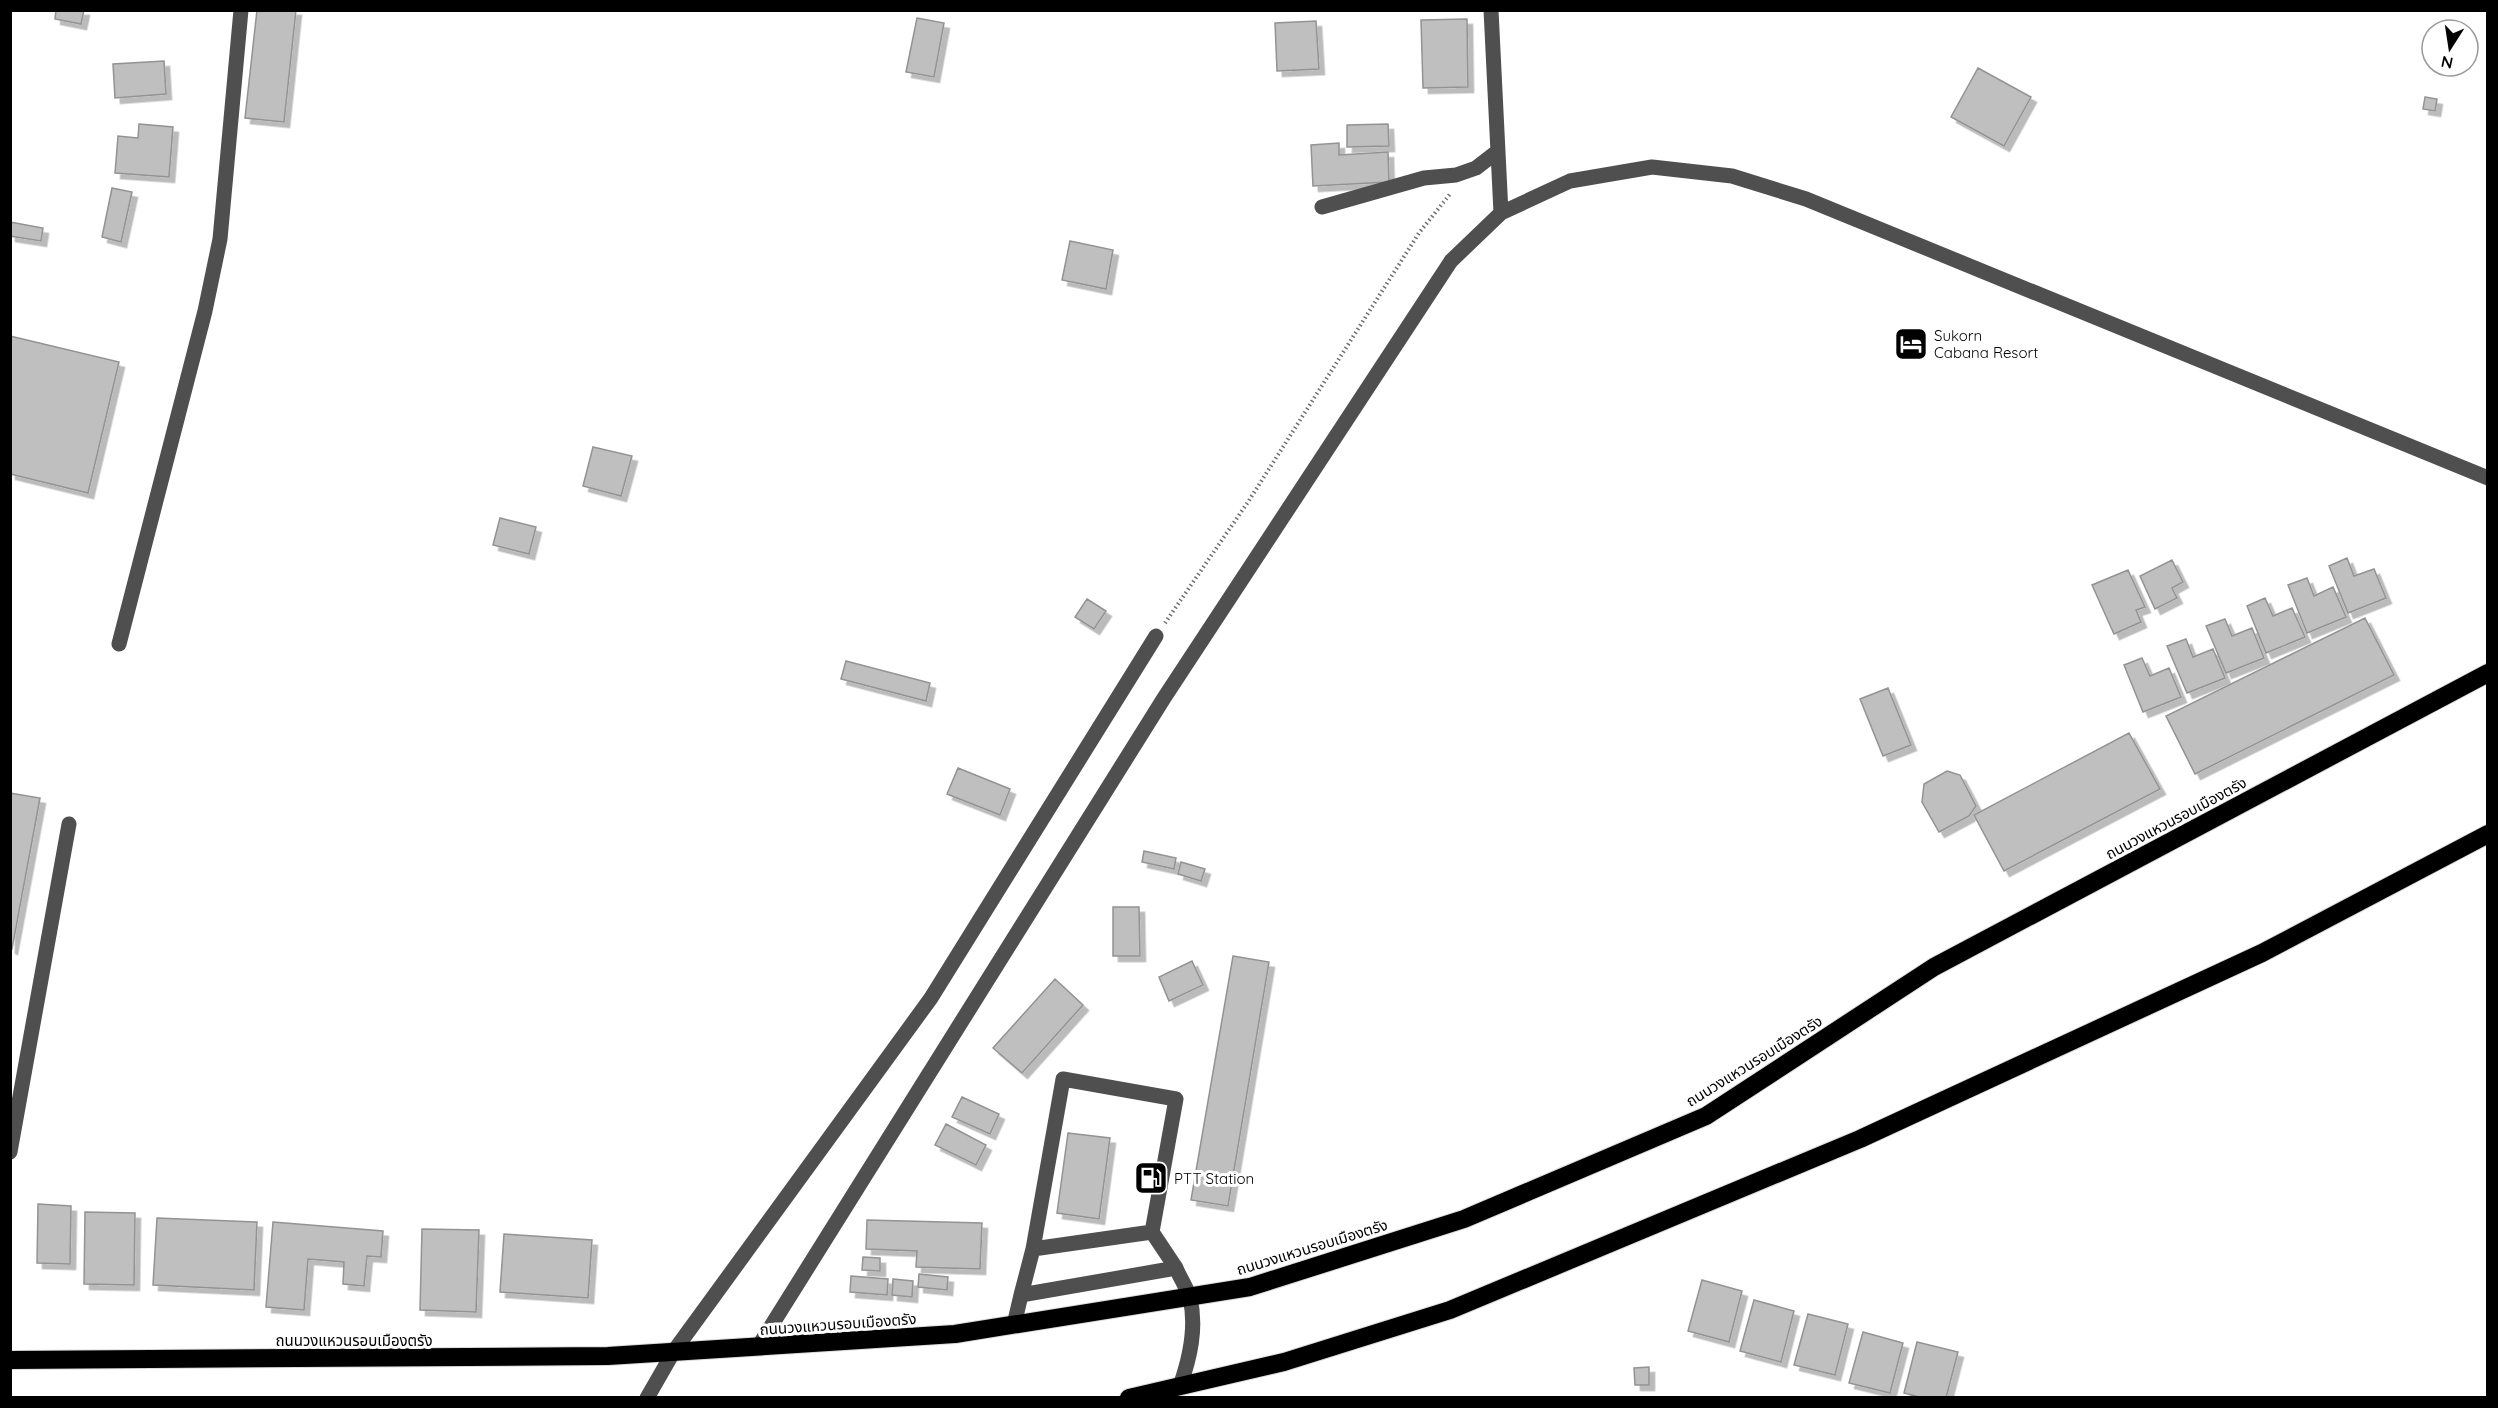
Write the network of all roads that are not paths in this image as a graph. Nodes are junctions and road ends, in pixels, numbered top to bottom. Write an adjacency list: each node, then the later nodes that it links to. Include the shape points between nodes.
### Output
1 (241, 10): 8 (street, via 220,239)
2 (1491, 10): 3 (street)
3 (1498, 151): 4 (street, via 1476,168 1456,175 1424,178); 5 (street)
4 (1322, 207)
5 (1500, 213): 6 (street, via 1570,181 1652,166 1732,176 1806,199); 19 (street, via 1451,261 1177,678)
6 (2487, 478)
7 (1156, 636): 20 (street, via 931,998)
8 (119, 644)
9 (2487, 673): 17 (highway, ถนนวงแหวนรอบเมืองตรัง, via 1934,967 1706,1116 1464,1219 1250,1287)
10 (69, 824): 12 (street)
11 (2487, 834): 22 (highway, via 2262,953 1860,1139 1450,1310 1284,1362)
12 (10, 1152)
13 (1152, 1232): 14 (street); 14 (street, via 1176,1099 1063,1079); 15 (street)
14 (1033, 1249): 16 (street)
15 (1176, 1268): 16 (street); 17 (street)
16 (1021, 1294): 18 (street)
17 (1190, 1297): 18 (highway, ถนนวงแหวนรอบเมืองตรัง); 22 (street, via 1192,1342)
18 (1014, 1325): 19 (highway, ถนนวงแหวนรอบเมืองตรัง, via 955,1334)
19 (758, 1347): 20 (highway, ถนนวงแหวนรอบเมืองตรัง)
20 (674, 1351): 21 (highway, ถนนวงแหวนรอบเมืองตรัง, via 608,1356); 23 (street)
21 (10, 1360)
22 (1180, 1386): 24 (highway)
23 (647, 1398)
24 (1129, 1398)

